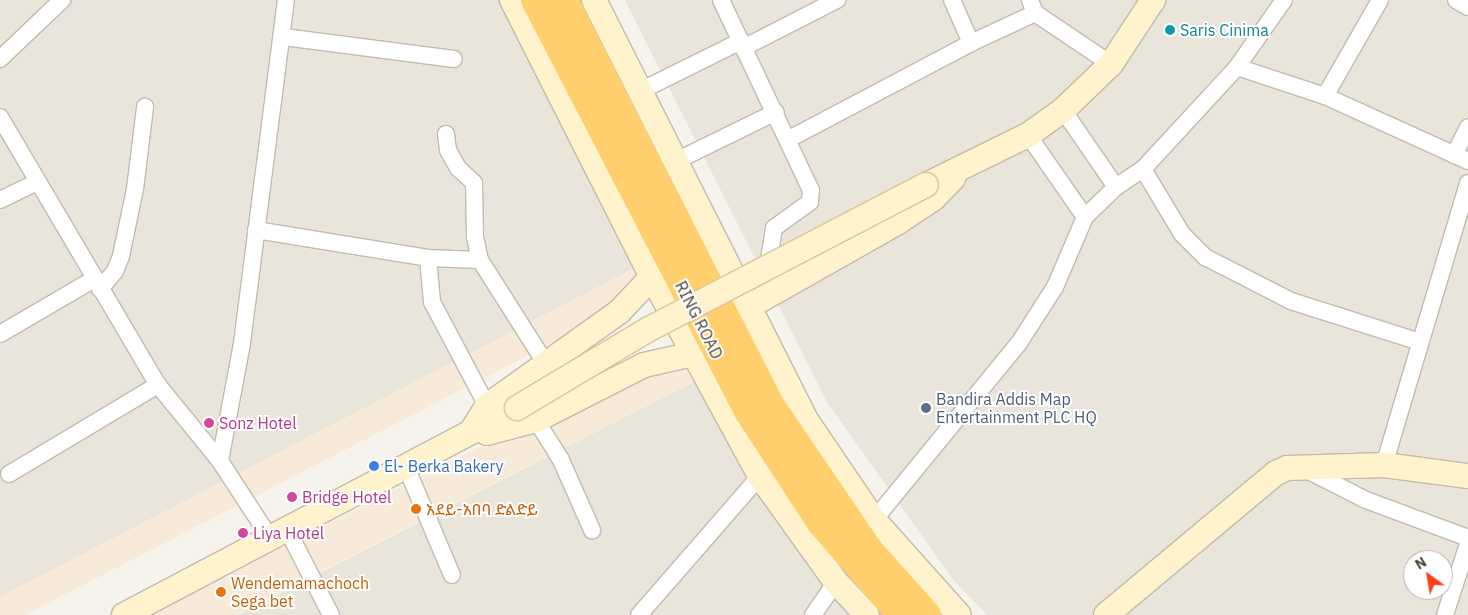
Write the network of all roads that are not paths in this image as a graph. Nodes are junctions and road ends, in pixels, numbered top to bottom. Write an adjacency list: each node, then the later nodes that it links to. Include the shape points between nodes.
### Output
1 (62, 0): 19 (street)
2 (286, 0): 16 (street)
3 (512, 0): 46 (main road, RING ROAD)
4 (535, 0): 76 (highway, RING ROAD, via 748,411 822,522)
5 (564, 0): 77 (highway, RING ROAD, via 771,406 869,550)
6 (594, 0): 23 (main road)
7 (721, 0): 18 (street)
8 (837, 0): 18 (street)
9 (952, 0): 17 (street)
10 (1152, 0): 21 (main road)
11 (1284, 0): 22 (street)
12 (1380, 0): 24 (street)
13 (1456, 0): 15 (street)
14 (1033, 7): 17 (street); 21 (street)
15 (1468, 7)
16 (284, 37): 20 (street); 42 (street)
17 (971, 43): 32 (street)
18 (742, 44): 23 (street); 27 (street)
19 (0, 59)
20 (454, 59)
21 (1111, 64): 26 (main road)
22 (1237, 67): 24 (street); 36 (street)
23 (640, 91): 34 (main road)
24 (1325, 96): 33 (street)
25 (145, 107): 47 (street, via 135,189 121,256 115,271)
26 (1063, 110): 31 (main road); 39 (street)
27 (776, 112): 32 (street); 34 (street)
28 (0, 117): 37 (street)
29 (1468, 127): 33 (street)
30 (446, 134): 44 (street, via 448,150 458,168 474,183 474,238)
31 (1028, 135): 35 (main road); 41 (street)
32 (789, 139): 45 (street, via 811,190 810,202 774,228)
33 (1461, 158)
34 (676, 161): 48 (main road)
35 (962, 167): 45 (main road, bridge); 48 (main road, via 934,198 916,210)
36 (1143, 169): 39 (street); 50 (street, via 1182,234 1205,257 1291,301)
37 (37, 182): 40 (street); 47 (street)
38 (1468, 184): 50 (street)
39 (1116, 187): 41 (street)
40 (0, 200)
41 (1085, 218): 64 (street, via 1055,287 1020,343)
42 (256, 230): 43 (street); 57 (street, via 242,344)
43 (428, 258): 44 (street); 54 (street, via 432,302)
44 (480, 260): 52 (street)
45 (768, 264): 55 (main road, bridge, via 649,329)
46 (652, 277): 51 (main road, RING ROAD); 52 (main road, via 619,312)
47 (97, 284): 49 (street); 53 (street)
48 (748, 307): 64 (main road, via 808,423)
49 (0, 334)
50 (1420, 342): 59 (street)
51 (693, 354): 55 (main road, via 627,371); 62 (main road, RING ROAD)
52 (546, 364): 54 (main road)
53 (158, 385): 57 (street); 61 (street)
54 (487, 406): 56 (main road)
55 (527, 414): 56 (main road); 65 (street, via 561,460)
56 (470, 435): 60 (main road)
57 (220, 461): 66 (street)
58 (1299, 465): 59 (main road); 67 (street, via 1366,500); 79 (main road, via 1276,473)
59 (1384, 465): 63 (main road)
60 (407, 469): 66 (main road); 69 (street)
61 (9, 474)
62 (760, 476): 70 (main road, RING ROAD); 73 (street)
63 (1468, 476)
64 (874, 520): 78 (main road)
65 (592, 530)
66 (278, 534): 71 (main road); 72 (street)
67 (1468, 538)
68 (1468, 544): 80 (street)
69 (452, 575)
70 (836, 582): 74 (street); 75 (main road, RING ROAD)
71 (134, 613)
72 (331, 615)
73 (639, 615)
74 (813, 615)
75 (866, 615)
76 (901, 615)
77 (927, 615)
78 (959, 615)
79 (1106, 615)
80 (1445, 615)

